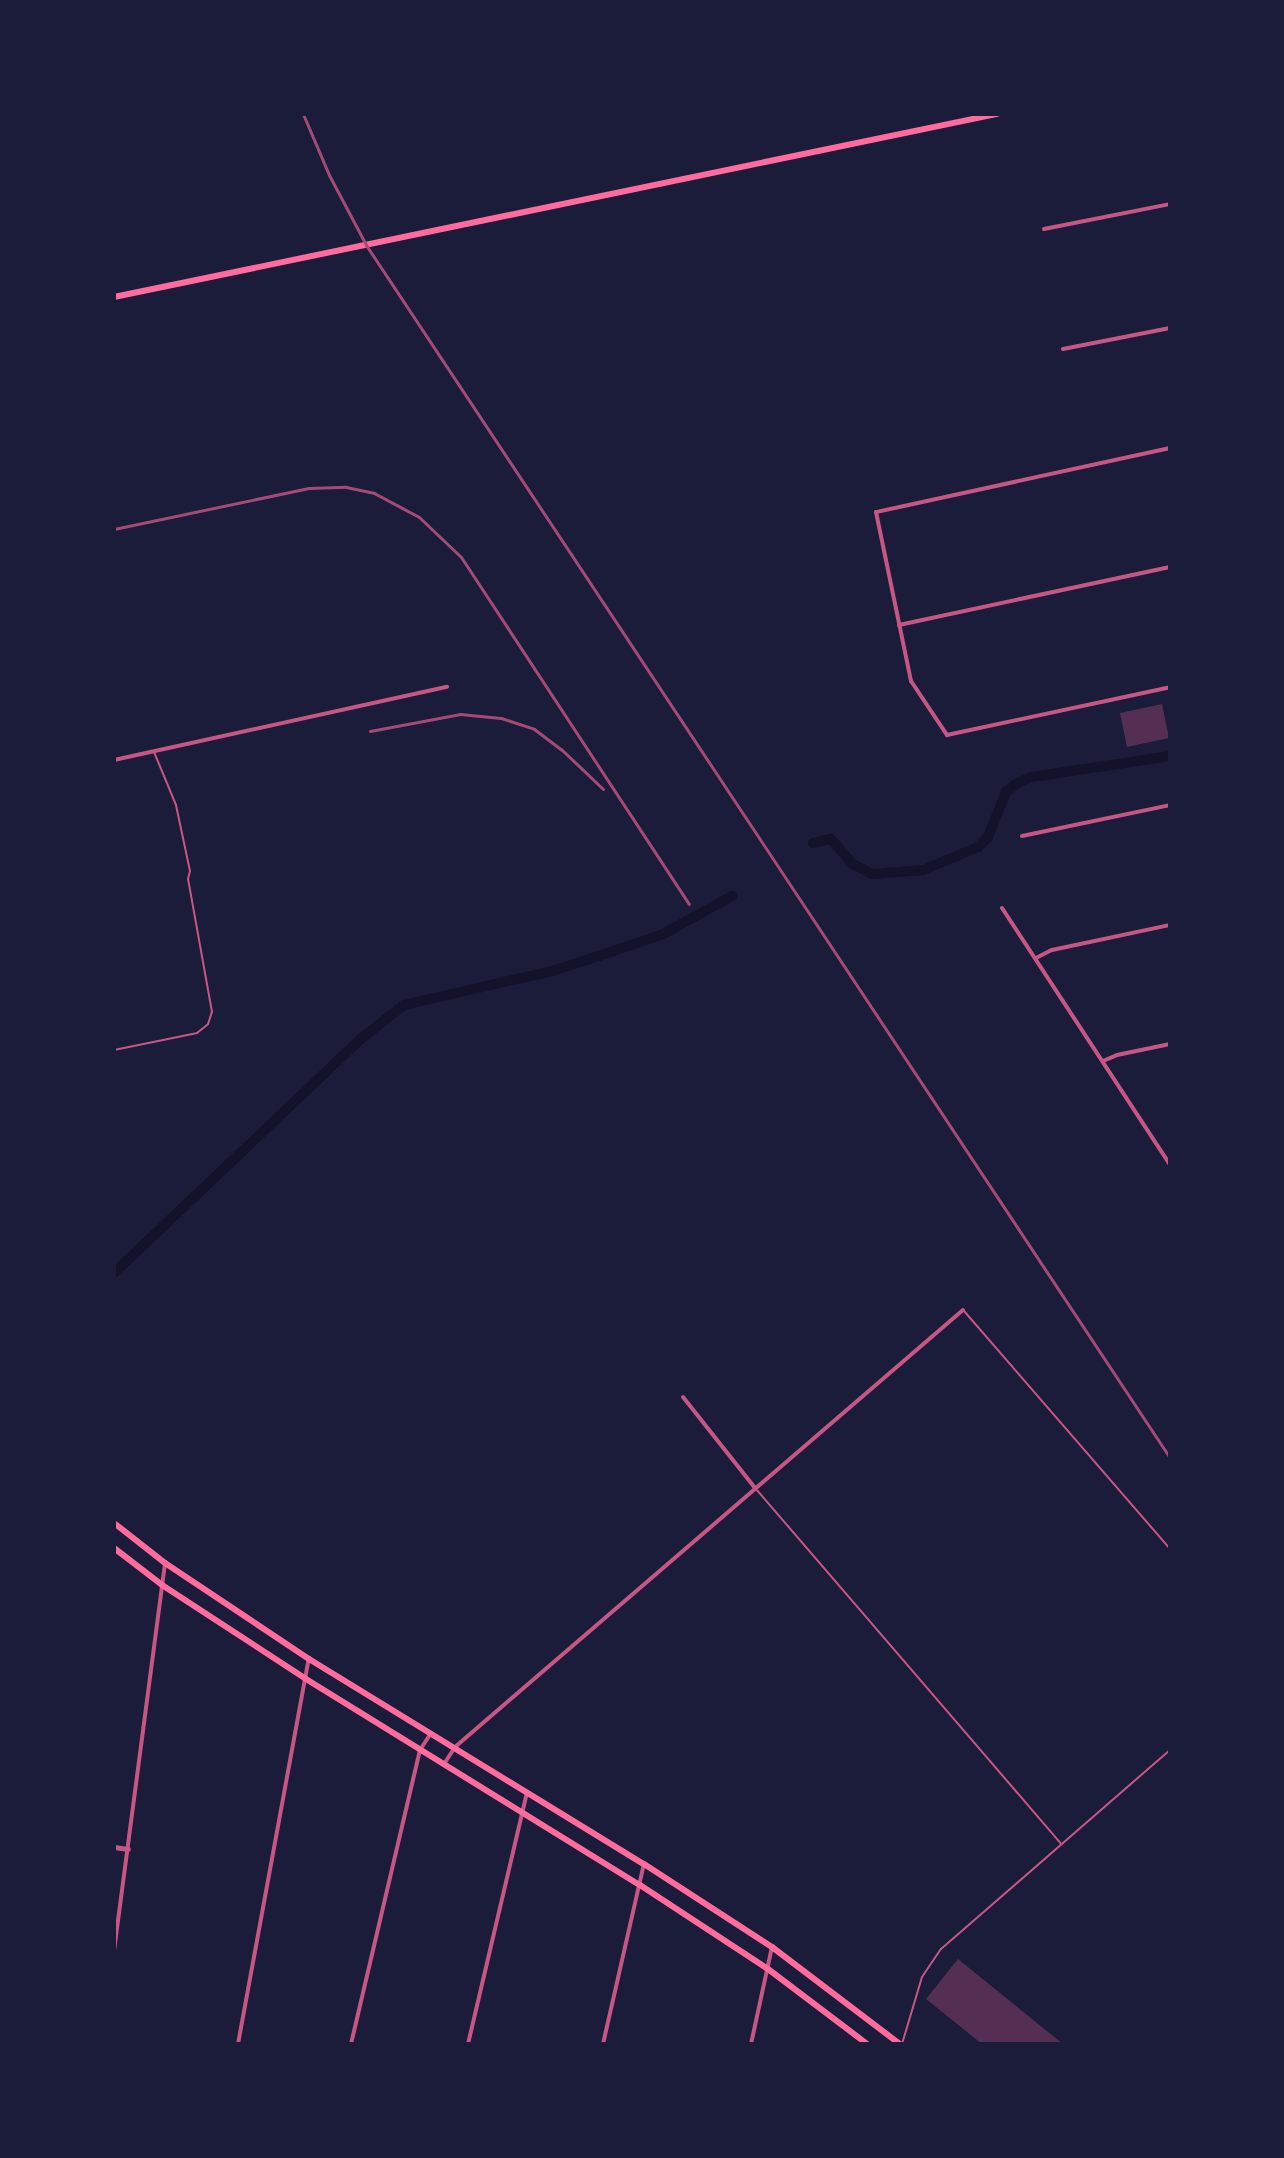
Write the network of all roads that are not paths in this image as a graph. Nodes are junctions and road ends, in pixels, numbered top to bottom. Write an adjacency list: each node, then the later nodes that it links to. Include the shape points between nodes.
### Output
1 (950, 114): 3 (street)
2 (997, 114): 3 (main road)
3 (952, 123): 6 (main road)
4 (1170, 204): 5 (street)
5 (1044, 229)
6 (114, 297)
7 (1170, 328): 8 (street)
8 (1063, 349)
9 (1170, 448): 11 (street, via 876,512)
10 (1170, 567): 11 (street)
11 (899, 625): 13 (street, via 911,681 947,735)
12 (447, 687): 14 (street)
13 (1170, 687)
14 (154, 751): 15 (street); 22 (lane, via 176,805 212,1012 197,1033)
15 (114, 760)
16 (1170, 805): 17 (street)
17 (1022, 836)
18 (1002, 908): 20 (street)
19 (1170, 925): 20 (street)
20 (1036, 958): 23 (street)
21 (1170, 1044): 23 (street)
22 (114, 1050)
23 (1103, 1061): 24 (street)
24 (1170, 1165)
25 (963, 1310): 27 (street); 30 (lane)
26 (683, 1397): 27 (street)
27 (755, 1488): 36 (street); 42 (lane)
28 (114, 1523): 31 (main road)
29 (114, 1548): 32 (main road)
30 (1170, 1549)
31 (165, 1563): 32 (street); 33 (main road)
32 (162, 1585): 34 (main road); 44 (street)
33 (309, 1659): 34 (street); 35 (main road)
34 (306, 1679): 37 (main road); 50 (street)
35 (431, 1733): 36 (main road); 37 (street)
36 (455, 1747): 39 (street); 40 (main road)
37 (420, 1750): 39 (main road); 51 (street)
38 (1170, 1750): 42 (lane)
39 (444, 1764): 41 (main road)
40 (527, 1793): 41 (street); 45 (main road)
41 (522, 1813): 46 (main road); 52 (street)
42 (1061, 1843): 56 (lane, via 935,1956 922,1977)
43 (114, 1847): 44 (street)
44 (128, 1849): 48 (street)
45 (644, 1864): 46 (street); 47 (main road)
46 (640, 1885): 49 (main road); 53 (street)
47 (772, 1947): 49 (street); 56 (main road)
48 (114, 1951)
49 (768, 1969): 54 (street); 55 (main road)
50 (238, 2044)
51 (351, 2044)
52 (468, 2044)
53 (603, 2044)
54 (751, 2044)
55 (867, 2044)
56 (901, 2044)

